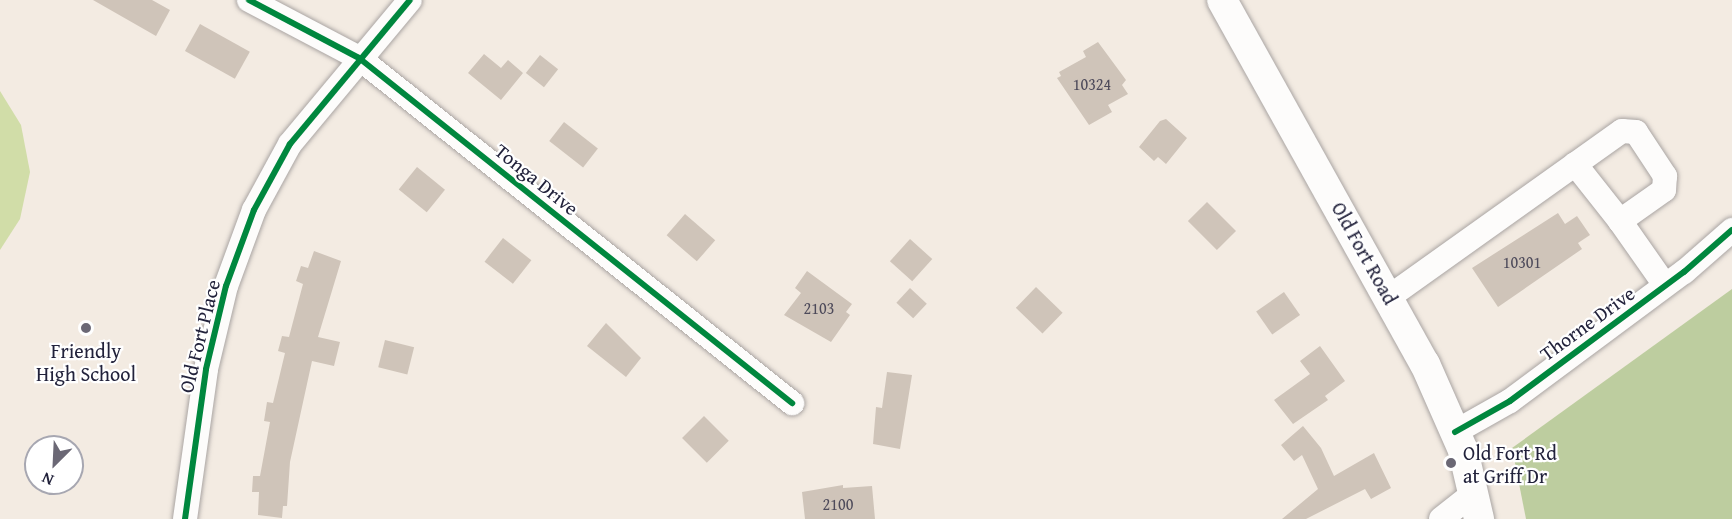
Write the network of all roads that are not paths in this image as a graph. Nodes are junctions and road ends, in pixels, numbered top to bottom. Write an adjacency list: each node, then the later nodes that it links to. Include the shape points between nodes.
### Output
1 (249, 0): 4 (street, Tonga Drive)
2 (410, 0): 4 (street, Old Fort Place)
3 (1222, 0): 9 (main road, Old Fort Road)
4 (359, 58): 10 (street, Tonga Drive); 13 (street, Old Fort Place, via 290,144 254,210 226,286 206,369)
5 (1575, 164): 6 (street); 6 (street, via 1622,131 1636,132 1665,176 1664,190); 9 (street)
6 (1620, 220): 8 (street)
7 (1732, 230): 8 (street, Thorne Drive)
8 (1665, 285): 11 (street, Thorne Drive, via 1485,418)
9 (1389, 297): 11 (main road, Old Fort Road)
10 (792, 403)
11 (1455, 432): 12 (main road, Old Fort Road)
12 (1477, 506): 14 (street)
13 (185, 519)
14 (1441, 519)

